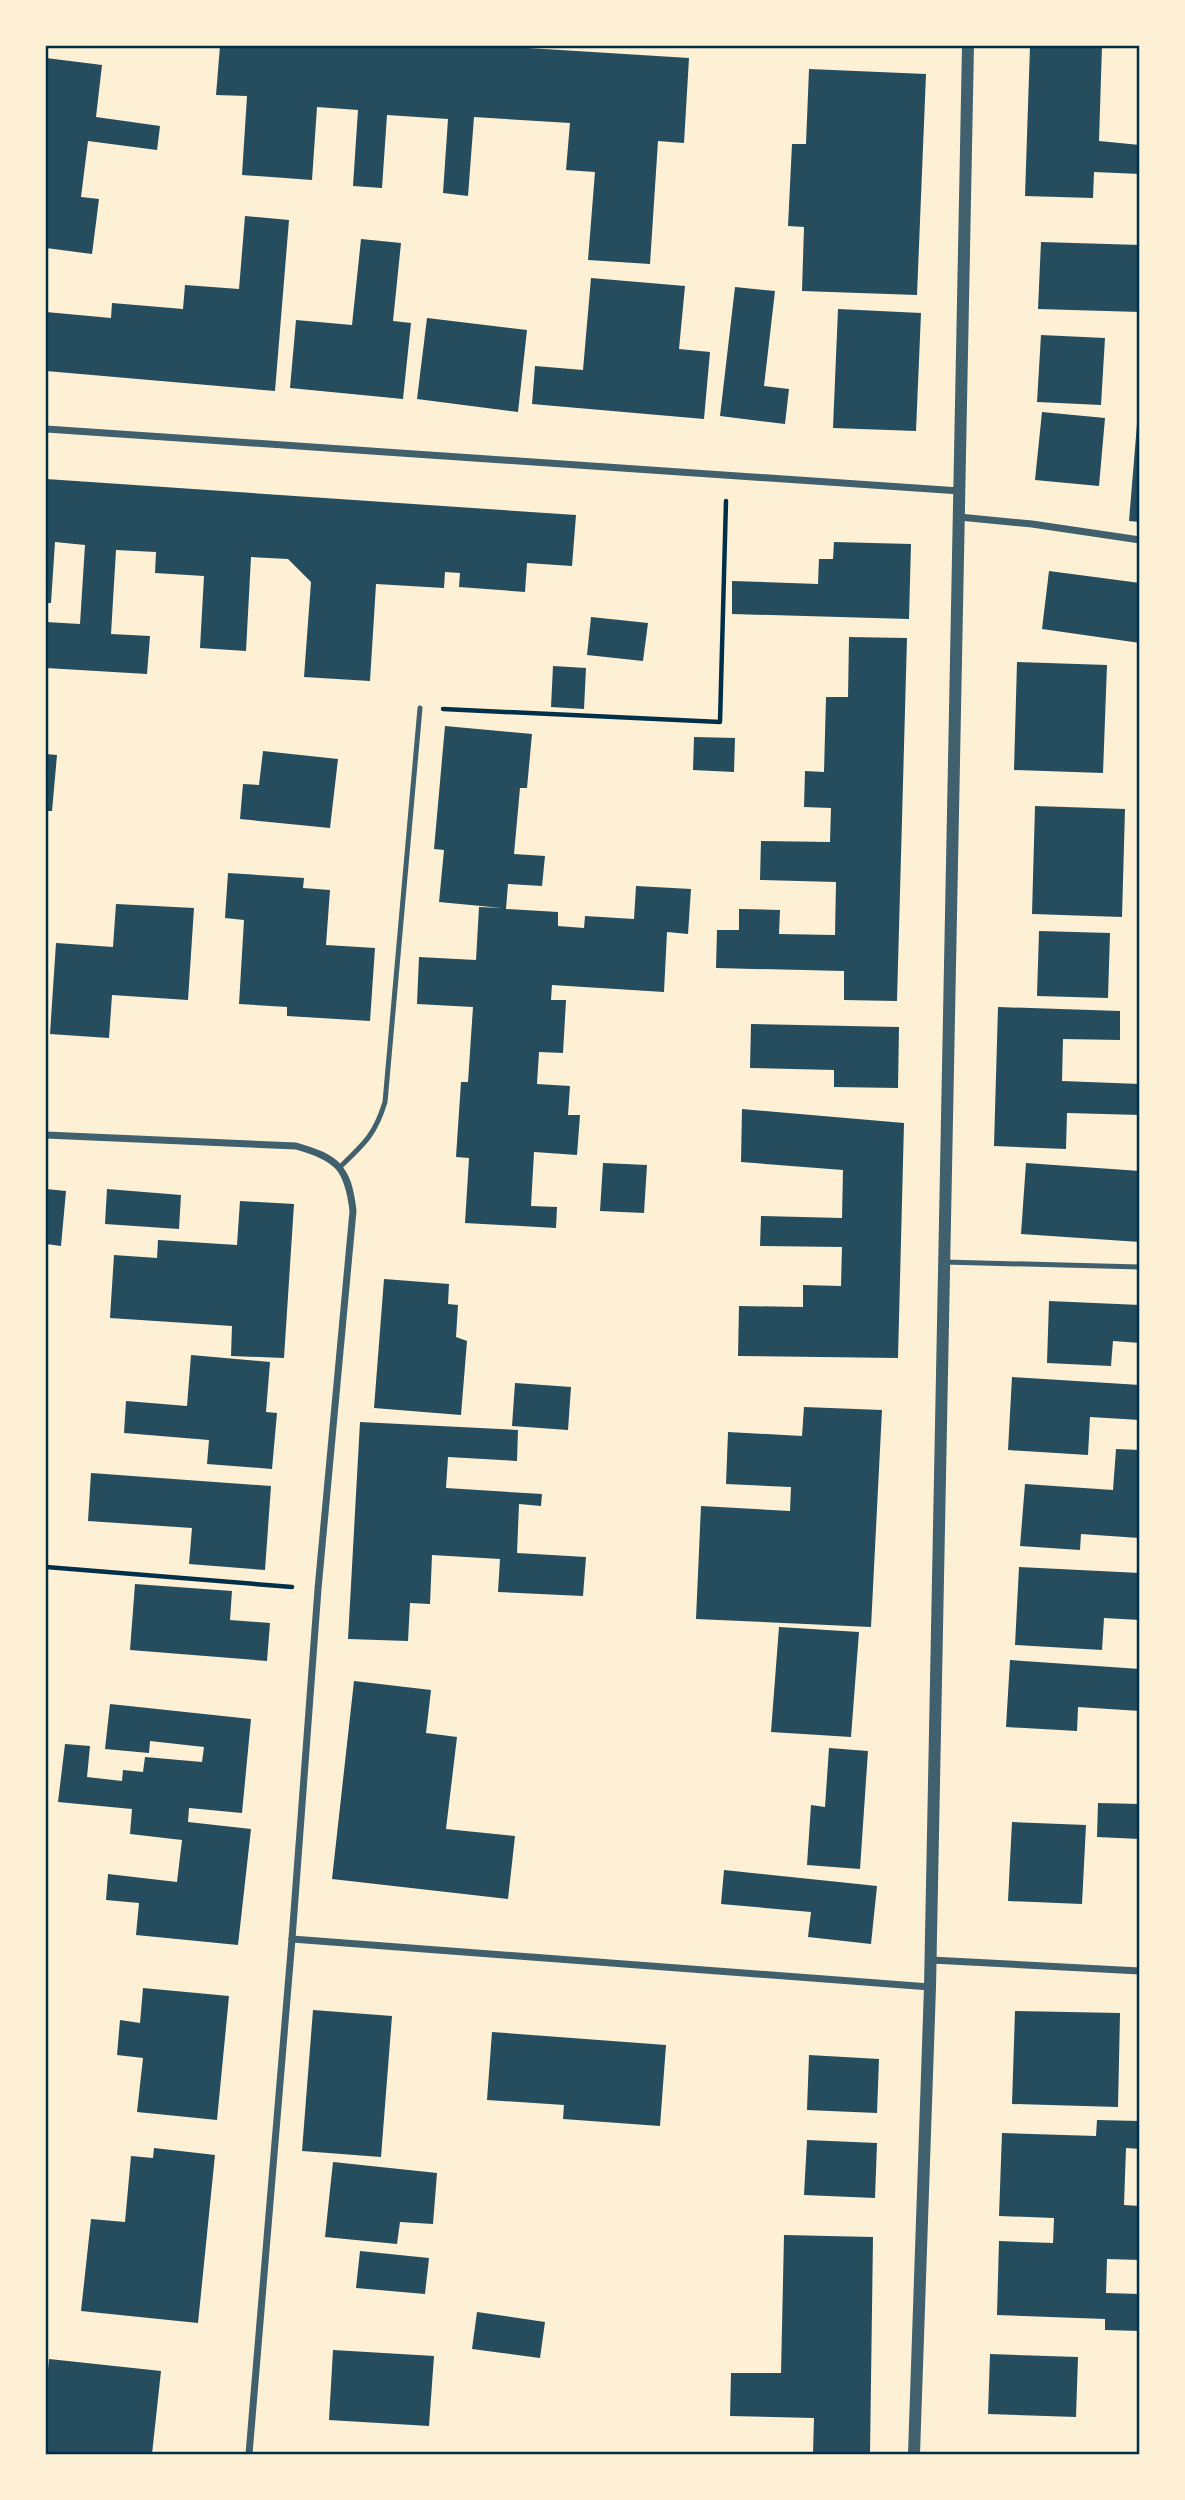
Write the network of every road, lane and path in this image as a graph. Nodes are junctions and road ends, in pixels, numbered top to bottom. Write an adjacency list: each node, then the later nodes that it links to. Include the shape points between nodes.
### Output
1 (968, 46): 4 (street)
2 (46, 429): 3 (street)
3 (726, 474): 4 (street); 7 (path, via 720,722)
4 (960, 491): 5 (street)
5 (959, 517): 6 (street); 10 (street)
6 (1139, 540)
7 (420, 708): 9 (lane, via 385,1102 379,1124)
8 (46, 1135): 9 (street, via 296,1146 324,1154)
9 (340, 1167): 13 (street, via 350,1187 353,1211)
10 (944, 1262): 11 (lane); 15 (street)
11 (1139, 1267)
12 (46, 1567): 13 (path)
13 (318, 1588): 14 (street)
14 (292, 1939): 17 (street); 18 (street)
15 (931, 1960): 16 (street); 17 (street)
16 (1139, 1971)
17 (930, 1987): 19 (street)
18 (249, 2455)
19 (914, 2455)

